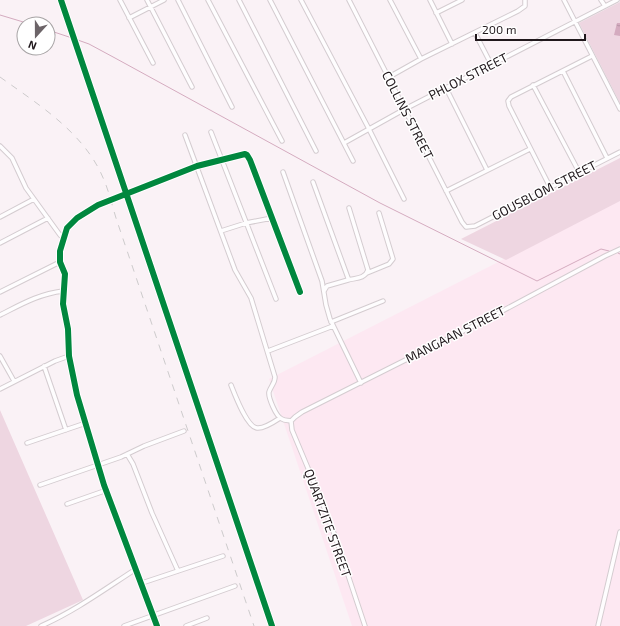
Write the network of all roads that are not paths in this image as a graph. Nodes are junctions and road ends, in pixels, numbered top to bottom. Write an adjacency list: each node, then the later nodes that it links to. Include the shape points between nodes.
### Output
1 (61, 0): 56 (street)
2 (120, 0): 21 (street)
3 (147, 0): 19 (street)
4 (164, 0): 19 (street)
5 (178, 0): 34 (street)
6 (208, 0): 40 (street)
7 (239, 0): 44 (street)
8 (270, 0): 41 (street)
9 (301, 0): 37 (street)
10 (349, 0): 30 (street, COLLINS STREET)
11 (390, 0): 26 (street)
12 (430, 0): 20 (street)
13 (462, 0): 20 (street)
14 (564, 0): 22 (street)
15 (601, 0): 18 (street)
16 (617, 0): 18 (street, PHLOX STREET)
17 (526, 2): 23 (street, via 523,8)
18 (605, 6): 22 (street, PHLOX STREET)
19 (150, 7): 21 (street); 32 (street)
20 (436, 13): 24 (street)
21 (129, 18): 27 (street)
22 (575, 21): 25 (street); 28 (street, PHLOX STREET)
23 (475, 33): 24 (street); 28 (street)
24 (452, 44): 26 (street)
25 (592, 56): 29 (street); 36 (street)
26 (421, 59): 30 (street)
27 (153, 63)
28 (491, 64): 33 (street, PHLOX STREET)
29 (563, 70): 31 (street); 46 (street)
30 (389, 77): 35 (street, COLLINS STREET)
31 (533, 85): 43 (street, via 511,97 508,104); 52 (street)
32 (192, 87)
33 (446, 88): 35 (street, PHLOX STREET); 50 (street)
34 (232, 107)
35 (405, 109): 37 (street, PHLOX STREET); 55 (street, COLLINS STREET)
36 (620, 109)
37 (369, 129): 41 (street, PHLOX STREET); 58 (street)
38 (211, 132): 47 (street)
39 (185, 136): 49 (street)
40 (282, 141)
41 (344, 143): 48 (street)
42 (0, 146): 57 (street, via 12,158)
43 (530, 149): 50 (street); 54 (street)
44 (316, 151)
45 (620, 152): 46 (street, GOUSBLOM STREET)
46 (607, 158): 52 (street, GOUSBLOM STREET)
47 (222, 159): 49 (street); 63 (street, via 247,155); 64 (street)
48 (352, 161)
49 (197, 166): 56 (street); 66 (street)
50 (487, 170): 55 (street)
51 (282, 172): 76 (street)
52 (579, 172): 54 (street, GOUSBLOM STREET)
53 (312, 182): 72 (street)
54 (550, 187): 65 (street, GOUSBLOM STREET, via 475,226)
55 (446, 191): 65 (street, COLLINS STREET, via 463,224)
56 (126, 193): 67 (street, via 98,205 77,218 68,228); 113 (street)
57 (34, 199): 61 (street); 62 (street)
58 (404, 199)
59 (349, 208): 71 (street)
60 (379, 213): 71 (street, via 393,259 389,264)
61 (0, 217)
62 (48, 218): 67 (street); 68 (street)
63 (272, 218): 64 (street); 75 (street)
64 (246, 223): 66 (street); 77 (street)
65 (468, 227)
66 (221, 231): 82 (street, via 235,270 251,298)
67 (64, 238): 70 (street)
68 (0, 243)
69 (620, 249): 87 (street, MANGAAN STREET)
70 (60, 262): 73 (street, via 65,274); 74 (street)
71 (367, 273): 72 (street)
72 (348, 280): 76 (street, via 327,286)
73 (63, 291): 79 (street, via 30,299); 84 (street)
74 (0, 292)
75 (300, 292)
76 (324, 292): 80 (street)
77 (276, 299)
78 (383, 301): 80 (street)
79 (0, 315)
80 (331, 322): 81 (street)
81 (333, 326): 82 (street); 87 (street)
82 (268, 351): 90 (street, via 275,380 270,397)
83 (0, 356): 86 (street)
84 (69, 356): 85 (street); 92 (street)
85 (44, 366): 86 (street); 93 (street)
86 (14, 381): 89 (street)
87 (361, 382): 91 (street, MANGAAN STREET, via 302,412)
88 (231, 385): 90 (street, via 252,426 262,427)
89 (0, 389)
90 (280, 418): 91 (street)
91 (291, 421): 114 (street, QUARTZITE STREET, via 292,430 335,536)
92 (86, 423): 93 (street); 97 (street)
93 (66, 430): 95 (street)
94 (184, 431): 96 (street)
95 (27, 442)
96 (127, 454): 97 (street); 104 (street)
97 (98, 464): 98 (street); 99 (street)
98 (40, 485)
99 (107, 490): 100 (street); 103 (street)
100 (67, 504)
101 (620, 532): 115 (street)
102 (223, 556): 104 (street)
103 (136, 569): 105 (street); 109 (street, via 74,609)
104 (178, 571): 105 (street)
105 (142, 583): 107 (street)
106 (235, 586): 107 (street)
107 (153, 615): 110 (street); 111 (street)
108 (207, 618): 112 (street)
109 (41, 626)
110 (124, 626)
111 (157, 626)
112 (186, 626)
113 (272, 626)
114 (365, 626)
115 (598, 626)

